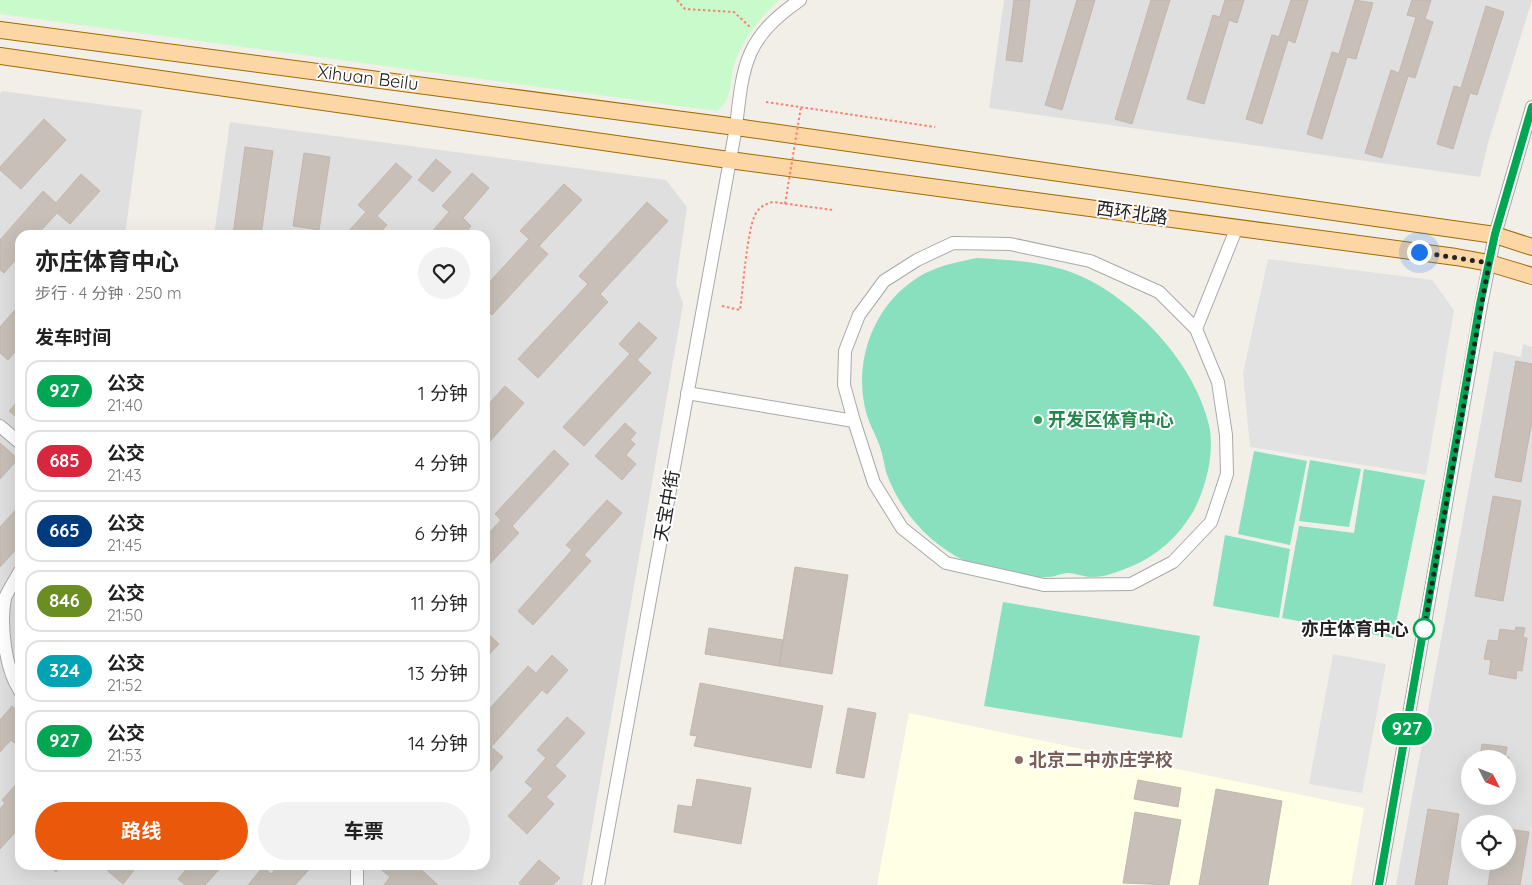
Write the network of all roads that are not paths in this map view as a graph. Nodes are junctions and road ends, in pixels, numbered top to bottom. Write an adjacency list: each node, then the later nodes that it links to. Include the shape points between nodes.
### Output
1 (800, 0): 5 (street, 天宝中街, via 776,17 754,44 742,75)
2 (0, 30): 5 (main road, Xihuan Beilu)
3 (0, 56): 6 (main road, Xihuan Beilu)
4 (1532, 107): 8 (street)
5 (736, 127): 6 (street, 天宝中街); 8 (main road, 西环北路)
6 (729, 160): 7 (main road, 西环北路); 13 (street, 天宝中街)
7 (1237, 227): 10 (main road, 西环北路); 12 (street)
8 (1495, 234): 9 (main road, 西环北路); 10 (street)
9 (1532, 247)
10 (1489, 263): 11 (main road, 西环北路); 22 (street)
11 (1532, 276)
12 (1196, 329): 14 (street, via 1159,292 1090,261 1010,244 953,243 884,281 859,315 845,351 844,385); 14 (street, via 1218,382 1226,435 1227,474 1211,522 1173,562 1131,584 1044,585 946,563 902,528 874,483)
13 (687, 393): 14 (street); 21 (street, 天宝中街)
14 (854, 422)
15 (0, 426): 16 (street)
16 (15, 439)
17 (15, 580): 18 (street, via 4,600 1,635 7,666)
18 (15, 681)
19 (357, 870): 20 (street)
20 (358, 885)
21 (598, 885)
22 (1379, 885)

